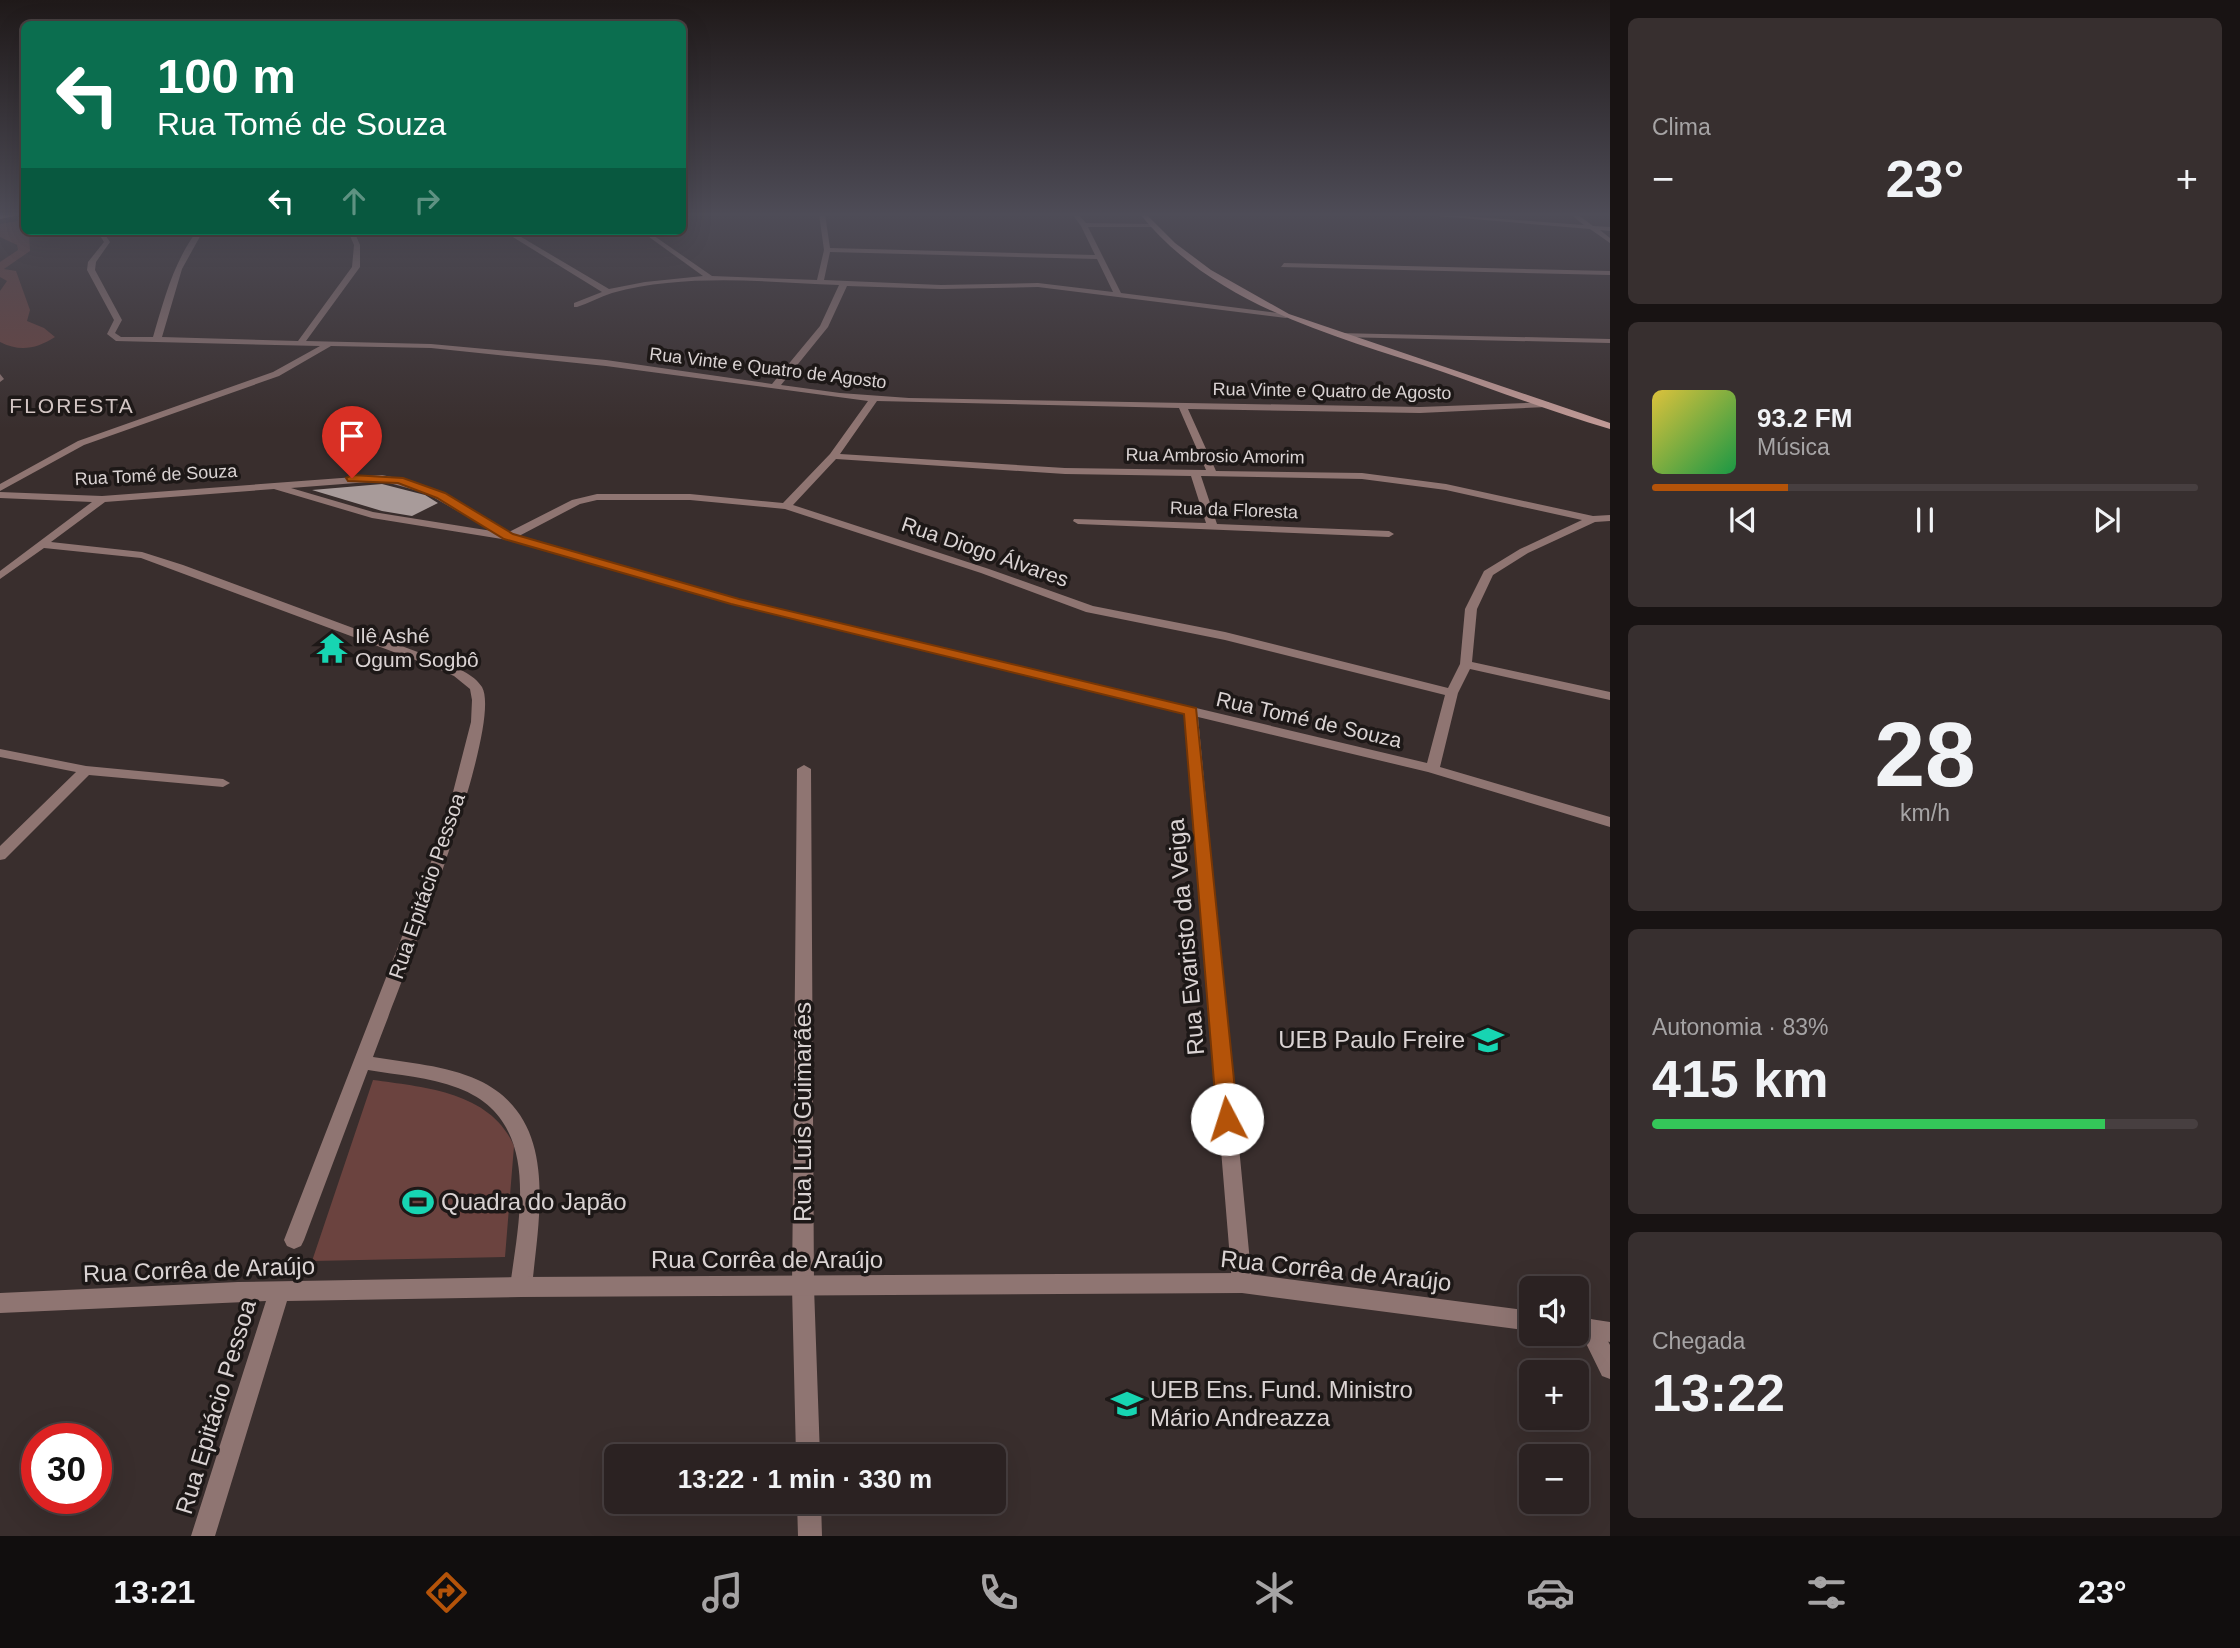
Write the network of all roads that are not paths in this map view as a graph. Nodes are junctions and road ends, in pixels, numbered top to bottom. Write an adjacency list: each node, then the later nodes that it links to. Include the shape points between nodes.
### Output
1 (100, 286): 17 (street, Rua Vinte e Quatro de Agosto, via 118,320 112,337)
2 (172, 286): 17 (street)
3 (342, 286): 18 (street)
4 (597, 286): 12 (street)
5 (637, 286): 12 (street)
6 (843, 286): 21 (street, via 824,327)
7 (909, 286): 8 (street)
8 (979, 286)
9 (1043, 286): 13 (street)
10 (1114, 286): 13 (street)
11 (1232, 286): 15 (main road)
12 (608, 292): 14 (street)
13 (1118, 294): 15 (street)
14 (577, 305)
15 (1286, 316): 16 (main road)
16 (1340, 335): 19 (street); 23 (main road)
17 (157, 339): 18 (street, Rua Vinte e Quatro de Agosto)
18 (302, 341): 20 (street, Rua Vinte e Quatro de Agosto)
19 (1610, 341)
20 (331, 343): 21 (street, Rua Vinte e Quatro de Agosto, via 431,346 579,360); 30 (street, via 276,374 81,443)
21 (775, 386): 22 (street, Rua Vinte e Quatro de Agosto)
22 (873, 399): 24 (street, Rua Vinte e Quatro de Agosto); 26 (street)
23 (1546, 404): 24 (street, Rua Vinte e Quatro de Agosto, via 1420,410); 25 (main road)
24 (1182, 405): 28 (street)
25 (1610, 426)
26 (833, 456): 27 (street, Rua Ambrosio Amorim); 33 (street)
27 (1195, 474): 28 (street, Rua Ambrosio Amorim); 37 (street)
28 (1213, 474): 35 (street, Rua Ambrosio Amorim, via 1388,479)
29 (271, 485): 32 (street, Rua Tomé de Souza); 39 (street, Rua Tomé de Souza, via 372,515); 39 (street, Rua Tomé de Souza, via 352,478 399,480 441,495)
30 (0, 488)
31 (0, 495): 32 (street, Rua Tomé de Souza)
32 (102, 499): 40 (street)
33 (786, 506): 39 (street, Rua Diogo Álvares, via 690,497 597,497 576,502); 43 (street, Rua Diogo Álvares, via 1090,609 1225,636)
34 (1610, 518): 35 (street)
35 (1593, 519): 42 (street, via 1488,573 1471,608)
36 (1078, 521): 37 (street, Rua da Floresta)
37 (1213, 527): 38 (street, Rua da Floresta)
38 (1389, 534)
39 (509, 537): 45 (street, Rua Tomé de Souza, via 735,602)
40 (44, 545): 41 (street); 53 (street, Rua Epitácio Pessoa, via 142,555 458,673 476,688 478,722 450,831)
41 (0, 576)
42 (1466, 664): 43 (street); 44 (street)
43 (1452, 693): 48 (street)
44 (1610, 696)
45 (1191, 712): 48 (street, Rua Tomé de Souza); 55 (street, Rua Evaristo da Veiga)
46 (0, 753): 49 (street)
47 (804, 769): 57 (street, Rua Luís Guimarães)
48 (1432, 769): 51 (street, Rua Tomé de Souza)
49 (86, 770): 50 (street); 52 (street)
50 (223, 783)
51 (1610, 822)
52 (0, 855)
53 (363, 1062): 54 (street, Rua Epitácio Pessoa); 56 (street, via 474,1086 499,1102 514,1119 527,1143 530,1171)
54 (294, 1240)
55 (1242, 1283): 57 (street, Rua Corrêa de Araújo); 60 (street, Rua Corrêa de Araújo)
56 (521, 1287): 57 (street, Rua Corrêa de Araújo); 58 (street, Rua Corrêa de Araújo)
57 (803, 1287): 63 (street, Rua Luís Guimarães)
58 (279, 1293): 59 (street, Rua Corrêa de Araújo); 65 (street, Rua Epitácio Pessoa)
59 (0, 1303)
60 (1519, 1319)
61 (1592, 1329): 62 (street)
62 (1610, 1368)
63 (808, 1444)
64 (809, 1514): 66 (street)
65 (203, 1536)
66 (810, 1536)

